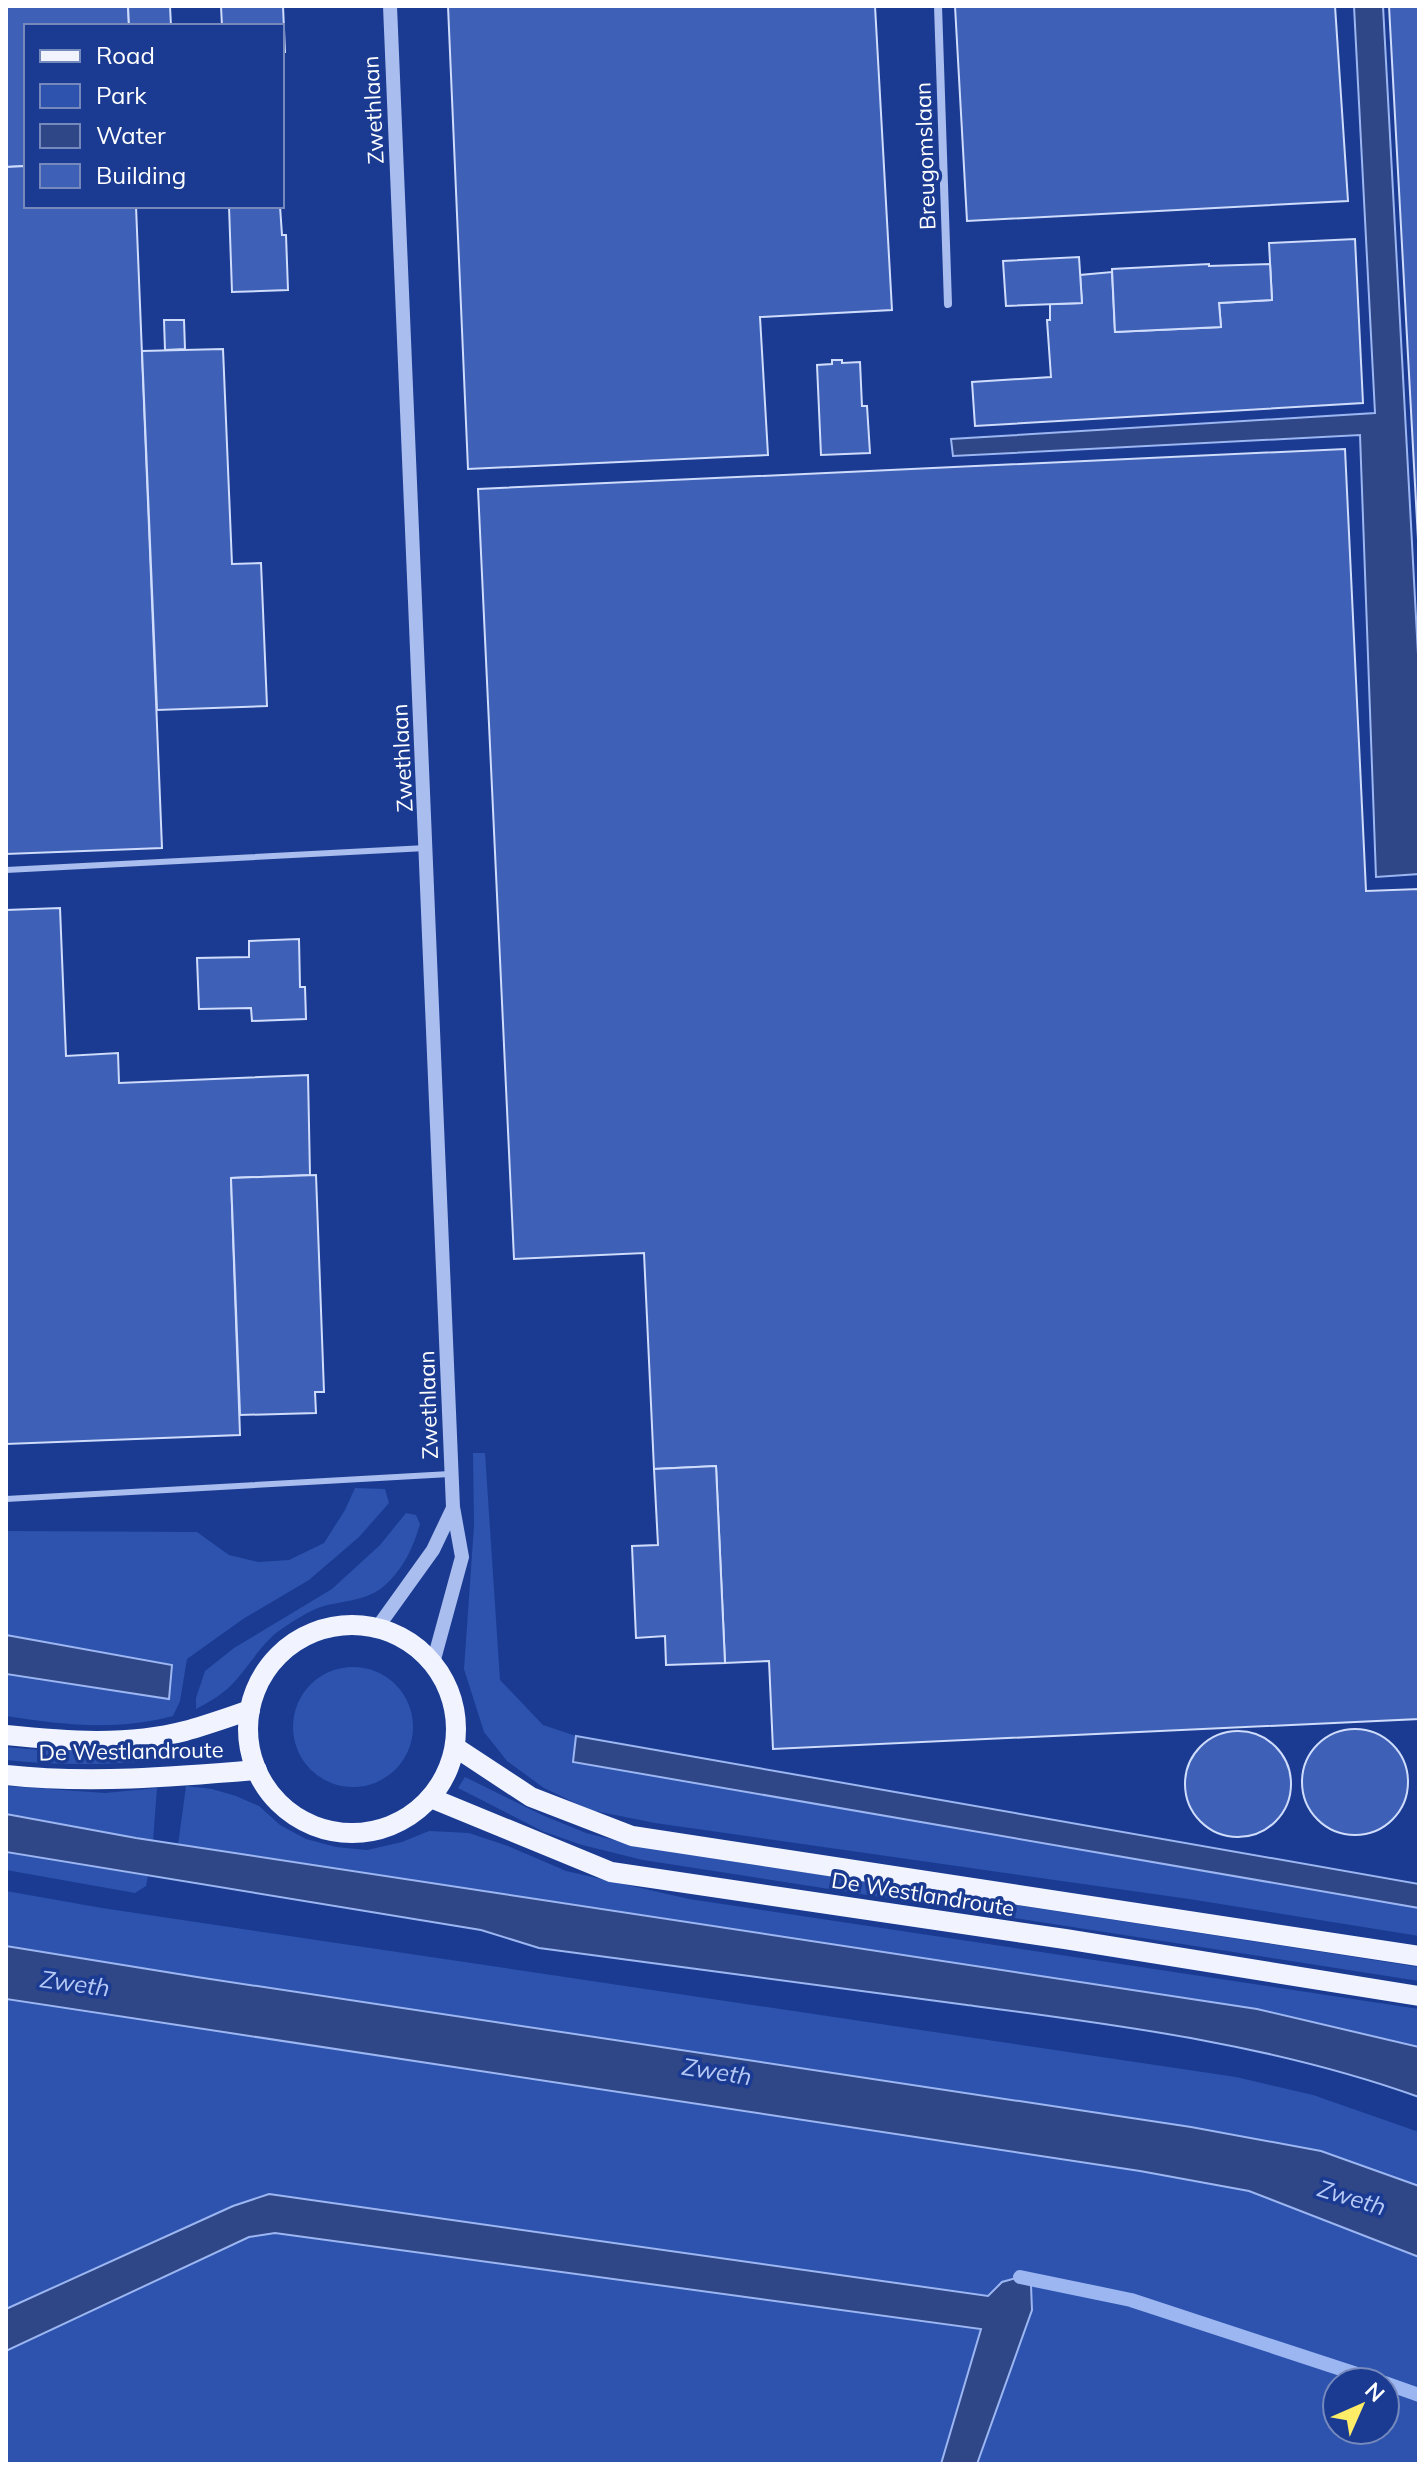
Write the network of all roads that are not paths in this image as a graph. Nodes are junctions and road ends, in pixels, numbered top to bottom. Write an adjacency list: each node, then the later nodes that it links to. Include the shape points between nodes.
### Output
1 (390, 6): 4 (street, Zwethlaan)
2 (938, 6): 3 (street, Breugomslaan)
3 (948, 304)
4 (428, 848): 5 (lane); 6 (street, Zwethlaan)
5 (6, 870)
6 (453, 1473): 7 (lane); 8 (street, Zwethlaan)
7 (6, 1499)
8 (453, 1507): 9 (street, Zwethlaan, via 433,1550); 10 (street, Zwethlaan, via 462,1557)
9 (377, 1628): 10 (main road, via 407,1641); 11 (main road, via 326,1628 296,1641 271,1664)
10 (433, 1663): 13 (main road, via 453,1702)
11 (250, 1710): 12 (main road, De Westlandroute, via 183,1732 123,1740); 14 (main road, via 249,1740)
12 (6, 1735)
13 (455, 1747): 16 (main road); 17 (main road, De Westlandroute, via 531,1797 632,1836)
14 (257, 1770): 15 (main road, De Westlandroute, via 131,1778); 16 (main road, via 289,1811 336,1832 388,1827)
15 (6, 1775)
16 (431, 1798): 18 (main road, De Westlandroute, via 611,1872)
17 (1419, 1956)
18 (1419, 1996)

